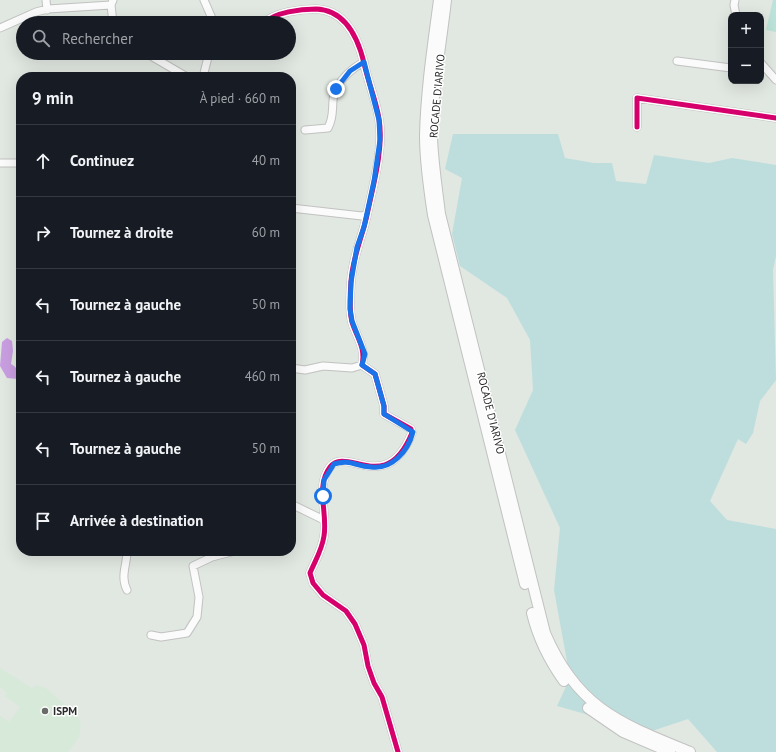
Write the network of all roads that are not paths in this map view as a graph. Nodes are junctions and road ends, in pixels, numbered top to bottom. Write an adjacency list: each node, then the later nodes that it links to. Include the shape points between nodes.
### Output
1 (46, 0): 7 (street)
2 (204, 0): 11 (street)
3 (439, 0): 40 (main road, ROCADE D'IARIVO, via 425,138 433,215 536,628 554,667 586,706 623,732)
4 (446, 0): 41 (main road, ROCADE D'IARIVO, via 432,138 440,214 545,633 553,652 570,678 594,704 629,726)
5 (735, 0): 8 (street)
6 (112, 2): 7 (street); 10 (street)
7 (47, 10): 9 (street)
8 (735, 12)
9 (31, 16)
10 (113, 16)
11 (211, 16)
12 (278, 16): 18 (street, via 312,9 331,11 344,21 362,53)
13 (16, 22): 14 (street)
14 (0, 28)
15 (158, 60): 21 (street)
16 (207, 60): 22 (street)
17 (677, 61): 20 (street)
18 (364, 62): 26 (street, via 350,71 336,89 333,115 328,128); 30 (street, via 379,120 379,148)
19 (764, 66): 23 (street)
20 (728, 68)
21 (178, 72)
22 (204, 72)
23 (776, 80)
24 (776, 118): 25 (street, via 637,98)
25 (637, 127)
26 (305, 130)
27 (0, 163): 28 (street)
28 (16, 163)
29 (296, 209): 30 (street, via 362,216)
30 (367, 214): 31 (street, via 357,247 351,282 350,309 365,354)
31 (362, 365): 32 (street, via 352,368 323,366 305,370); 34 (street, via 375,374 384,414 411,429 412,434 400,456 384,466 368,467 346,461 334,464 328,471 323,485)
32 (296, 369)
33 (296, 506): 34 (street)
34 (324, 520): 39 (street, via 324,536 319,556 310,573 311,578 323,595 346,611 355,624 364,645 371,674 382,697)
35 (127, 556): 37 (street, via 123,583)
36 (216, 556): 38 (street, via 193,566 199,597 197,617 187,633 161,637)
37 (127, 590)
38 (151, 635)
39 (398, 752)
40 (670, 752)
41 (690, 752)

